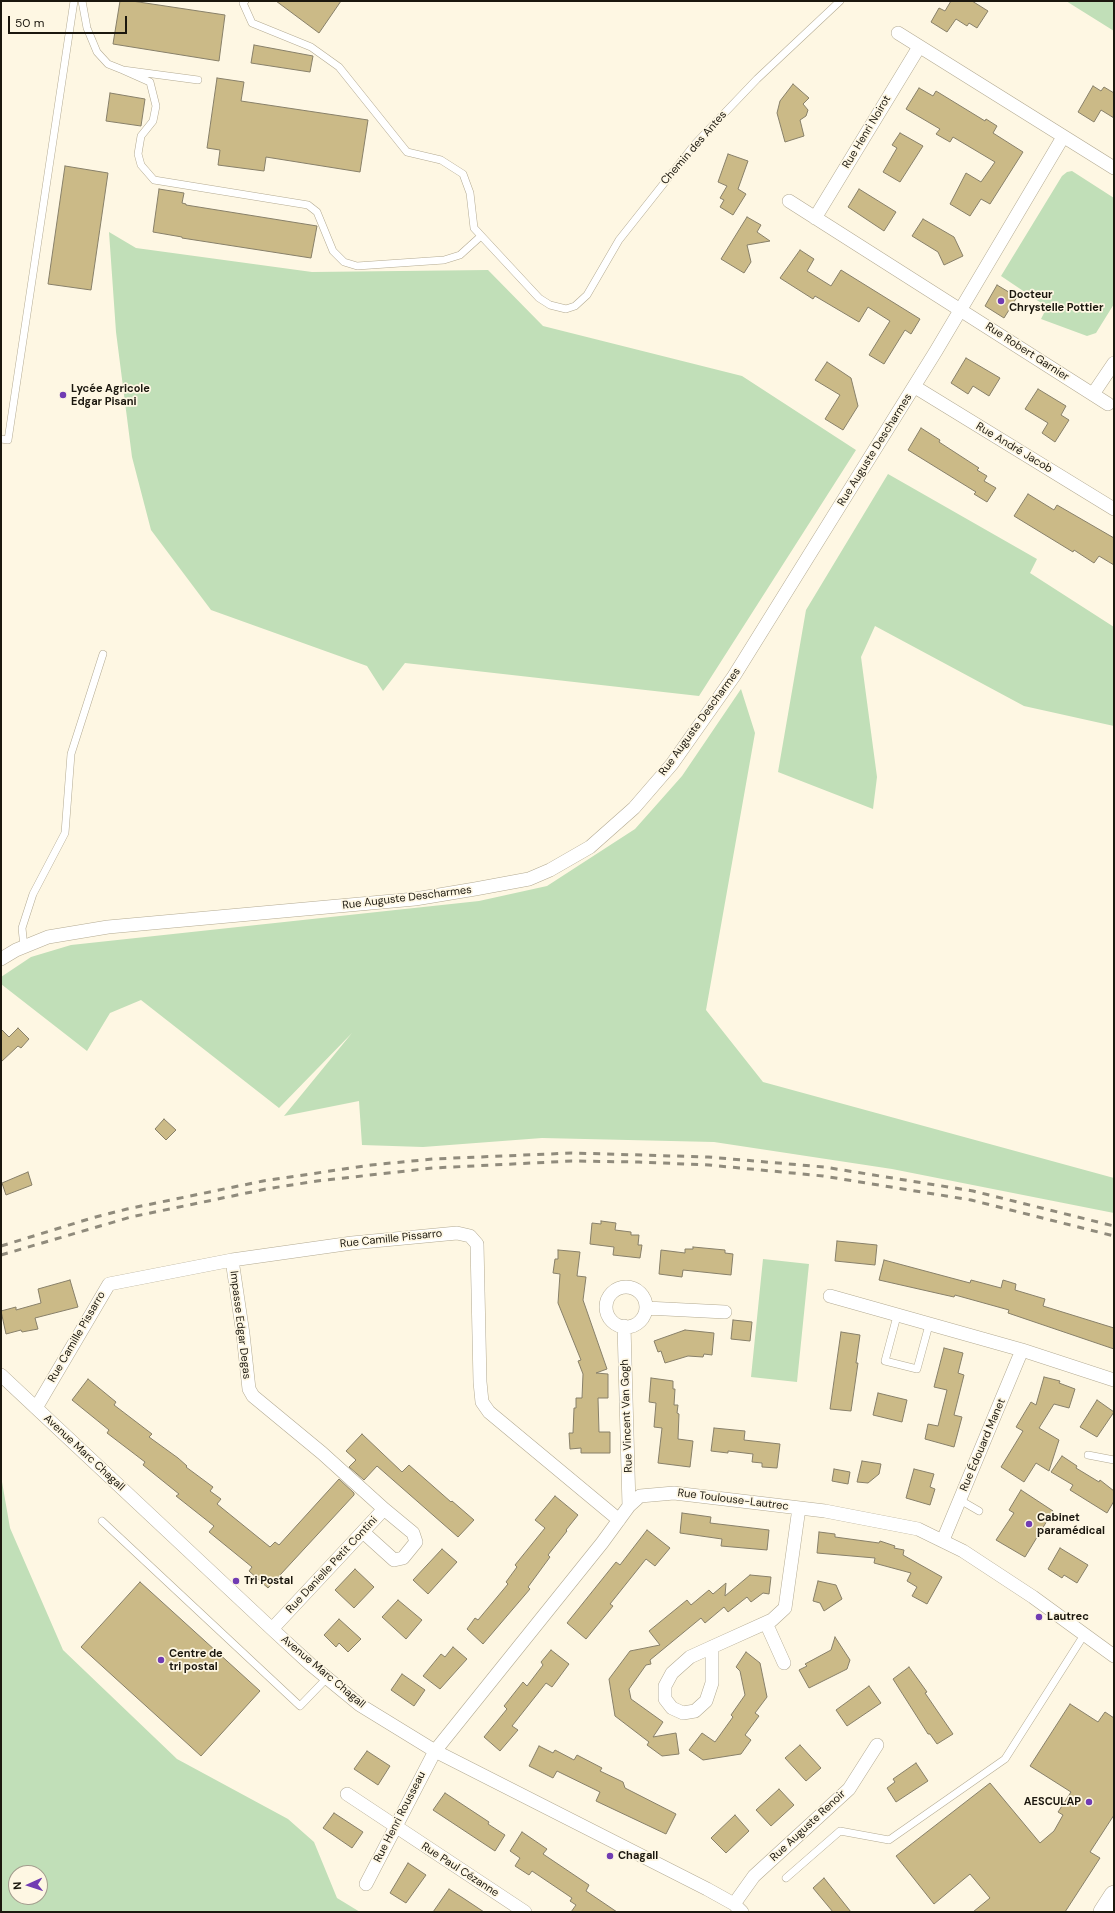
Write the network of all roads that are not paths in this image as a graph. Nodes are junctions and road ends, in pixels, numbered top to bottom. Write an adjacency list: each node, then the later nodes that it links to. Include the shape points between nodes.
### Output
1 (74, 1): 19 (lane, via 8,440)
2 (82, 1): 7 (lane, via 87,28 97,52 108,64)
3 (245, 1): 13 (lane, via 252,23 311,47 339,66 407,152 441,160 464,174 470,193 474,228)
4 (840, 1): 13 (lane, Chemin des Antes, via 757,79 695,144 619,240 587,295 575,306 566,309 550,305 539,298)
5 (898, 33): 6 (street)
6 (919, 47): 9 (street); 12 (street, Rue Henri Noirot)
7 (123, 70): 8 (lane); 13 (lane, via 150,82 156,106 153,121 141,136 138,154 141,165 154,180 308,205 317,212 333,251 344,262 357,266 444,260 460,255)
8 (198, 80)
9 (1063, 137): 10 (street); 14 (street, Rue Auguste Descharmes)
10 (1114, 168)
11 (789, 201): 12 (street)
12 (815, 218): 14 (street)
13 (481, 236)
14 (961, 309): 16 (street, Rue Auguste Descharmes); 17 (street, Rue Robert Garnier)
15 (1114, 363): 17 (street)
16 (915, 387): 20 (street, Rue André Jacob); 22 (street, Rue Auguste Descharmes, via 718,699 668,769 634,808 590,847 550,870 528,879 475,890 415,899 108,927 48,937)
17 (1093, 394): 18 (street, Rue Robert Garnier)
18 (1108, 404)
19 (1, 439)
20 (1114, 509)
21 (103, 654): 22 (lane, via 71,754 65,833 33,894 22,928)
22 (24, 947): 23 (street, Rue Auguste Descharmes)
23 (1, 959)
24 (232, 1260): 34 (street, Rue Camille Pissarro, via 109,1284); 35 (street, Impasse Edgar Degas, via 249,1389 253,1396); 43 (street, Rue Camille Pissarro, via 352,1242 457,1233 470,1236 477,1244 482,1402 490,1412)
25 (830, 1296): 28 (street)
26 (646, 1308): 27 (street); 30 (street, via 637,1324); 30 (street, via 643,1295 632,1288 625,1287 613,1292 607,1309 613,1321)
27 (725, 1312)
28 (897, 1316): 29 (street); 29 (lane, via 885,1361 917,1369)
29 (929, 1325): 31 (street)
30 (624, 1326): 39 (street, Rue Vincent Van Gogh)
31 (1022, 1350): 33 (street); 38 (street, Rue Édouard Manet)
32 (1, 1375): 34 (street, Avenue Marc Chagall)
33 (1114, 1380)
34 (36, 1408): 48 (street, Avenue Marc Chagall)
35 (322, 1453): 41 (street, Rue Danielle Petit Contini)
36 (1088, 1455): 37 (lane)
37 (1114, 1460)
38 (960, 1500): 42 (lane); 46 (street, Rue Édouard Manet)
39 (629, 1506): 40 (street, Rue Toulouse-Lautrec, via 640,1496 674,1493); 43 (street, Rue Toulouse-Lautrec)
40 (799, 1508): 46 (street, Rue Toulouse-Lautrec, via 902,1525); 47 (street, via 786,1608)
41 (384, 1509): 45 (street, Rue Danielle Petit Contini); 45 (street, via 413,1533 416,1542 403,1558 394,1560)
42 (979, 1511)
43 (619, 1520): 55 (street, Rue Toulouse-Lautrec)
44 (102, 1521): 53 (lane, via 300,1706)
45 (363, 1532): 48 (street, Rue Danielle Petit Contini)
46 (943, 1540): 49 (street, Rue Toulouse-Lautrec, via 1033,1597)
47 (766, 1623): 50 (street); 52 (street)
48 (272, 1628): 53 (street, Avenue Marc Chagall)
49 (1084, 1635): 51 (street, Rue Toulouse-Lautrec); 58 (lane, via 1005,1759 889,1840 840,1831)
50 (712, 1647): 50 (street, via 690,1657 672,1673 665,1686 665,1699 672,1708 683,1713 695,1711 706,1701 712,1683)
51 (1114, 1656)
52 (784, 1663)
53 (327, 1678): 55 (street, Avenue Marc Chagall, via 360,1705)
54 (877, 1745): 61 (street, Rue Auguste Renoir, via 849,1789 754,1876)
55 (435, 1751): 57 (street, Rue Henri Rousseau); 61 (street, Avenue Marc Chagall)
56 (347, 1794): 57 (street, Rue Paul Cézanne)
57 (396, 1827): 59 (street, Rue Henri Rousseau); 62 (street, Rue Paul Cézanne)
58 (786, 1878)
59 (366, 1884)
60 (1114, 1895): 63 (street)
61 (738, 1908)
62 (525, 1912)
63 (1103, 1912)

